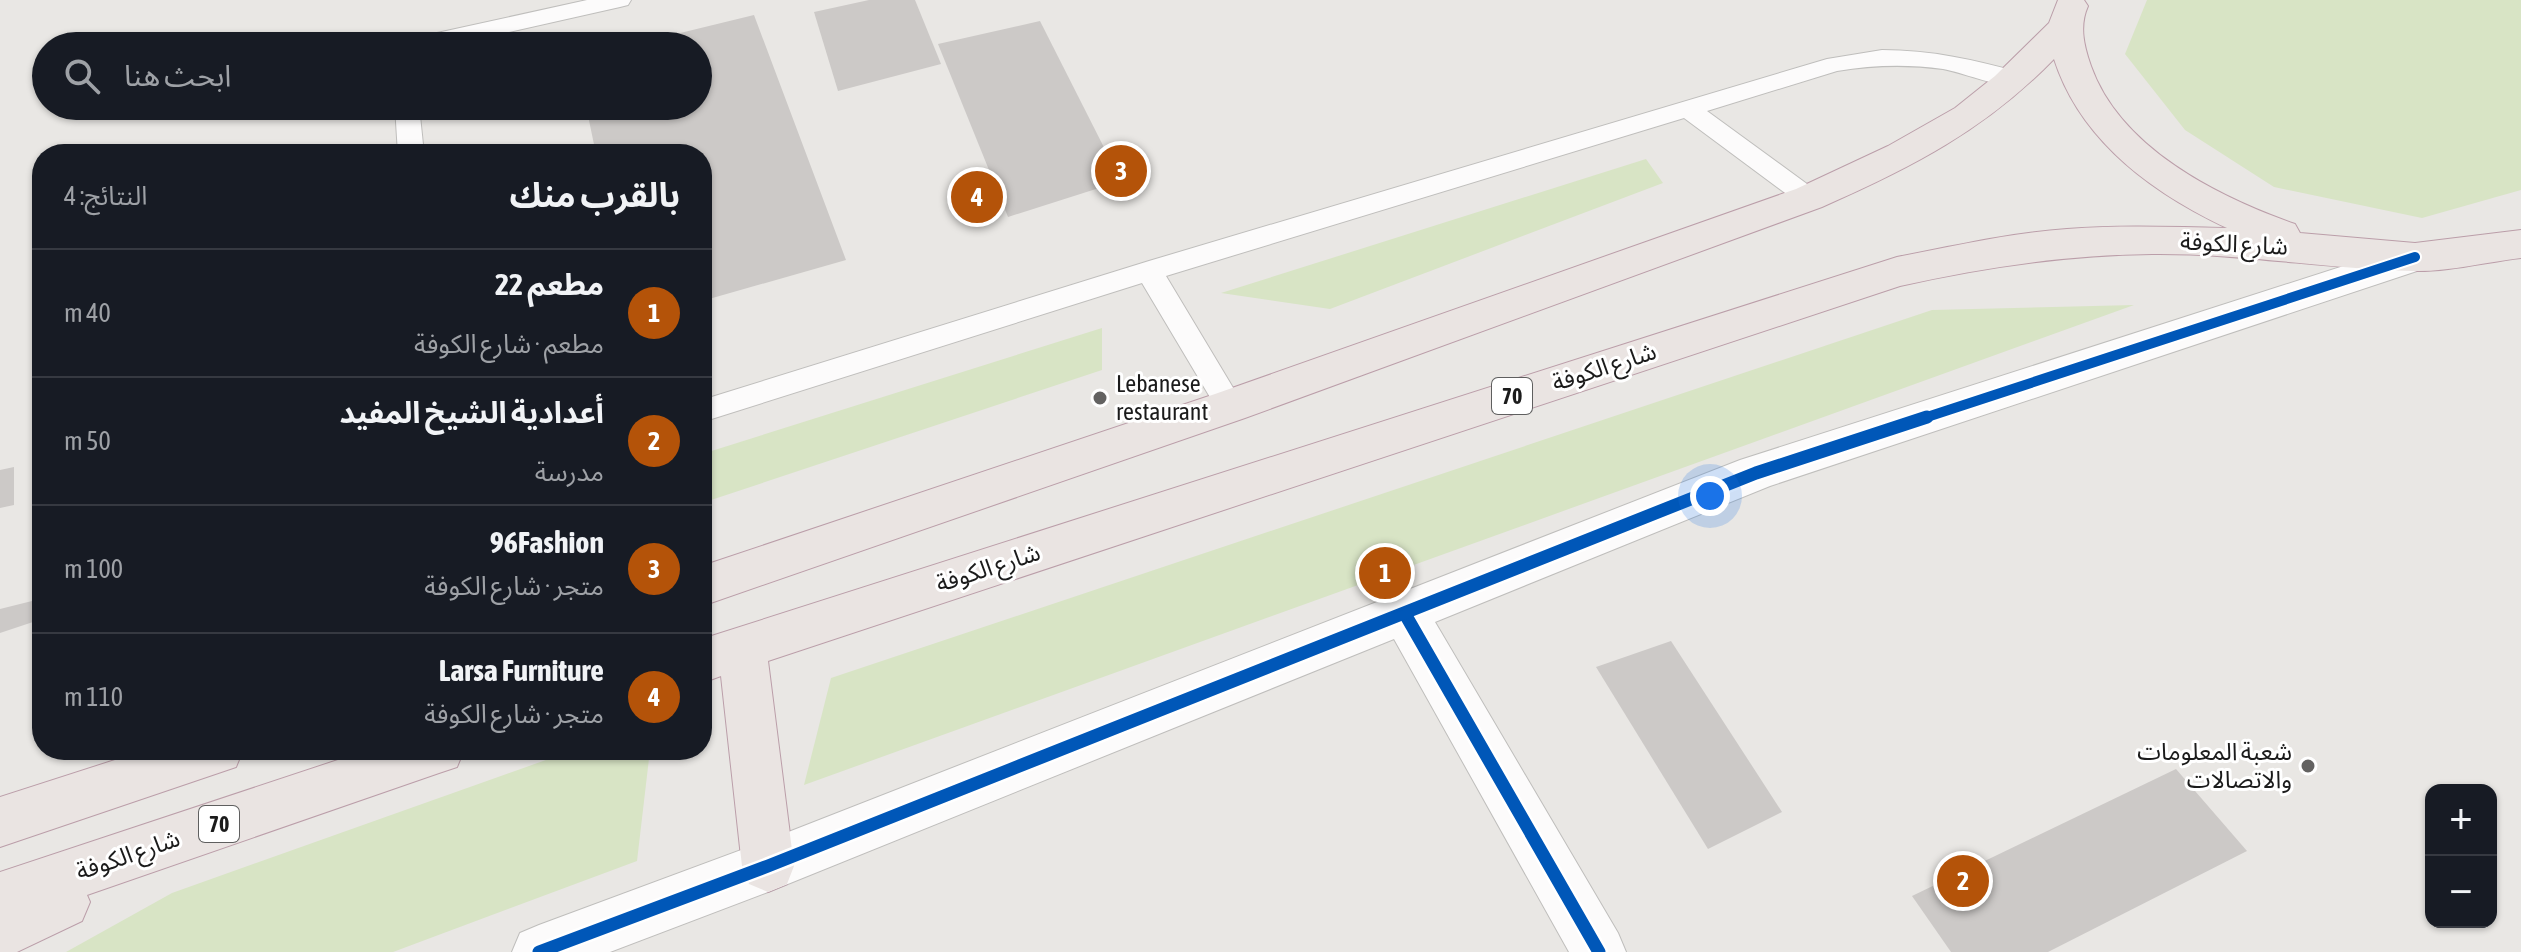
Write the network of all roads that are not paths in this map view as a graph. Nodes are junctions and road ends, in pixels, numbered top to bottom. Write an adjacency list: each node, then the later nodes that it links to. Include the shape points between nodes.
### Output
1 (620, 0): 3 (lane)
2 (2069, 14): 4 (highway); 10 (highway, via 2072,68 2097,111 2138,155 2195,196 2262,229)
3 (473, 32)
4 (2014, 79): 5 (lane, via 1965,64 1875,56); 8 (highway, via 1935,137)
5 (1688, 109): 8 (lane); 12 (lane)
6 (408, 120): 7 (lane)
7 (410, 144)
8 (1809, 198): 13 (highway)
9 (2521, 244): 11 (highway, 70)
10 (2342, 252): 11 (highway, 70); 17 (highway, شارع الكوفة / 70, via 2247,243 2065,243 1897,272)
11 (2415, 257): 16 (street, via 1756,473)
12 (1149, 271): 13 (lane); 14 (lane)
13 (1230, 406): 15 (highway)
14 (712, 408)
15 (712, 583)
16 (1405, 614): 24 (street); 28 (street)
17 (722, 655): 24 (highway)
18 (176, 760): 21 (highway)
19 (186, 760): 22 (highway)
20 (409, 760): 23 (highway, شارع الكوفة / 70)
21 (0, 792)
22 (0, 822)
23 (204, 829): 25 (highway, شارع الكوفة / 70); 26 (highway)
24 (768, 866): 27 (street)
25 (0, 898)
26 (0, 932)
27 (539, 952)
28 (1599, 952)

